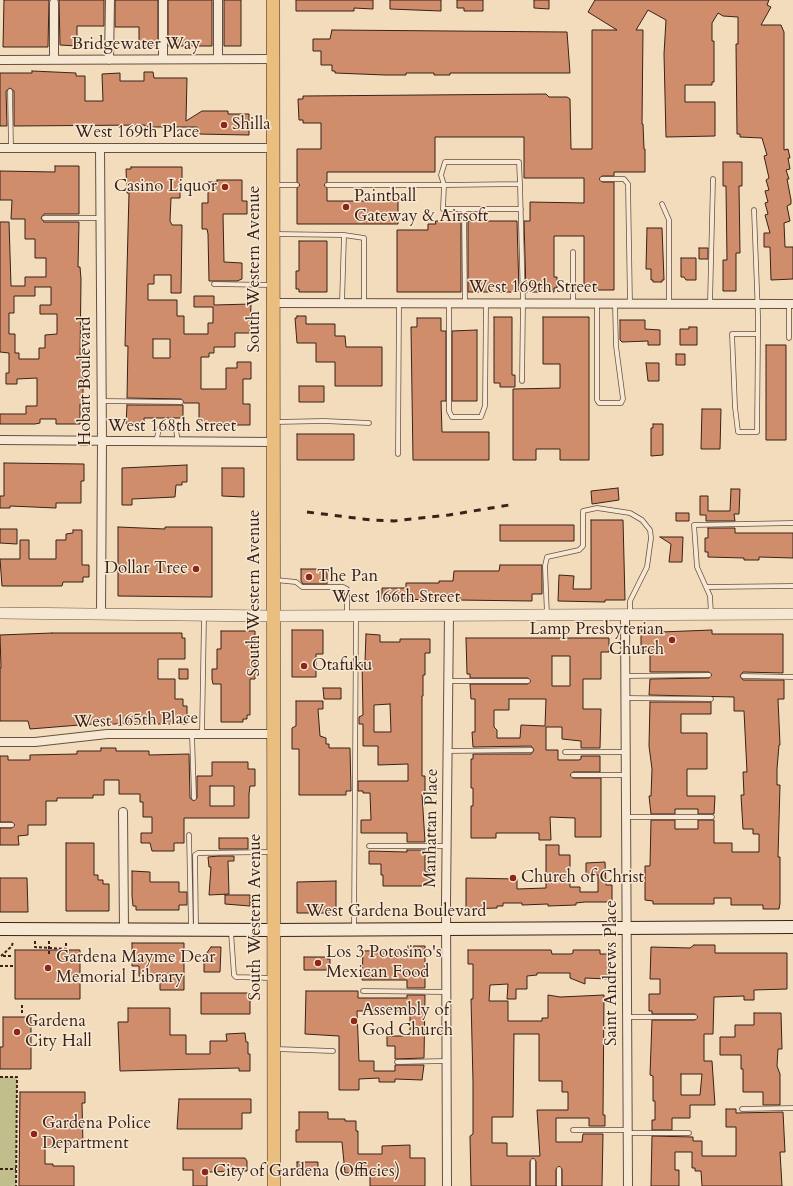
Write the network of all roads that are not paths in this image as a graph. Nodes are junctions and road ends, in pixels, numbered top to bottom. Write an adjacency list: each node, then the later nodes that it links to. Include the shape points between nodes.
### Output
1 (110, 0): 10 (street)
2 (163, 0): 11 (street)
3 (218, 0): 6 (street)
4 (273, 0): 7 (main road, South Western Avenue)
5 (54, 3): 9 (street)
6 (218, 59): 7 (street, Bridgewater Way); 11 (street, Bridgewater Way)
7 (273, 59): 16 (main road, South Western Avenue)
8 (0, 60): 9 (street, Bridgewater Way)
9 (54, 60): 10 (street, Bridgewater Way)
10 (109, 60): 11 (street, Bridgewater Way)
11 (163, 60)
12 (10, 91): 14 (lane)
13 (0, 148): 14 (street, West 169th Place)
14 (11, 148): 15 (street, West 169th Place)
15 (100, 148): 16 (street, West 169th Place); 29 (street, Hobart Boulevard)
16 (274, 148): 20 (main road, South Western Avenue)
17 (602, 179): 46 (lane, via 624,179 628,184)
18 (713, 179): 48 (lane)
19 (520, 184): 23 (lane); 23 (lane, via 519,162 445,162 441,175); 25 (lane)
20 (273, 185): 21 (lane); 30 (main road, South Western Avenue)
21 (297, 185)
22 (327, 185): 23 (lane)
23 (444, 185): 26 (lane, via 444,209)
24 (662, 204): 47 (lane, via 669,220)
25 (521, 209): 26 (lane); 42 (lane)
26 (464, 210): 40 (lane)
27 (754, 210): 49 (lane)
28 (44, 218): 29 (lane)
29 (100, 218): 54 (street, Hobart Boulevard)
30 (273, 234): 31 (lane); 34 (main road, South Western Avenue)
31 (344, 235): 36 (lane); 37 (lane, via 364,238)
32 (573, 252): 43 (lane)
33 (214, 284): 34 (lane)
34 (273, 285): 35 (main road, South Western Avenue)
35 (273, 303): 36 (street, West 169th Street); 56 (main road, South Western Avenue)
36 (342, 303): 37 (street, West 169th Street)
37 (364, 303): 38 (street, West 169th Street)
38 (399, 303): 39 (street, West 169th Street); 63 (lane)
39 (449, 303): 40 (street, West 169th Street); 41 (lane, via 449,411 452,417 481,417 485,406)
40 (465, 303): 41 (street, West 169th Street)
41 (486, 303): 42 (street, West 169th Street)
42 (523, 304): 43 (street, West 169th Street); 53 (lane)
43 (573, 304): 44 (street, West 169th Street)
44 (598, 304): 45 (street, West 169th Street); 45 (lane, via 597,400 599,403 620,403 623,399 616,346)
45 (615, 304): 46 (street, West 169th Street)
46 (630, 304): 47 (street, West 169th Street)
47 (669, 304): 48 (street, West 169th Street)
48 (710, 304): 49 (street, West 169th Street)
49 (757, 304): 50 (street, West 169th Street); 51 (lane)
50 (791, 304): 52 (lane)
51 (758, 334): 51 (lane, via 757,432 738,432 732,334)
52 (789, 338)
53 (522, 381)
54 (102, 401): 55 (lane); 59 (street, Hobart Boulevard)
55 (181, 402)
56 (273, 422): 57 (lane); 62 (main road, South Western Avenue)
57 (369, 423)
58 (0, 440): 59 (street, West 168th Street)
59 (102, 442): 60 (street, West 168th Street); 69 (street, Hobart Boulevard)
60 (156, 442): 61 (street, West 168th Street); 61 (lane, via 159,429 171,427 176,430)
61 (178, 442): 62 (street, West 168th Street)
62 (273, 442): 65 (main road, South Western Avenue)
63 (398, 454)
64 (793, 523): 67 (lane, via 694,525 697,567)
65 (273, 579): 72 (lane, via 296,582 302,587 343,587 347,589); 77 (main road, South Western Avenue)
66 (793, 586): 67 (lane)
67 (707, 587): 76 (lane)
68 (0, 613): 69 (street, West 166th Street)
69 (101, 613): 71 (street, West 166th Street)
70 (793, 614): 76 (street, West 166th Street)
71 (204, 615): 77 (street, West 166th Street); 87 (lane)
72 (352, 615): 73 (street, West 166th Street); 77 (street, West 166th Street); 113 (lane)
73 (449, 615): 74 (street, West 166th Street); 82 (street, Manhattan Place)
74 (547, 615): 75 (street, West 166th Street); 75 (lane, via 547,557 579,550 583,546 583,512 597,508 630,513 642,520 650,530 647,567 630,601)
75 (628, 615): 76 (street, West 166th Street); 79 (street, Saint Andrews Place)
76 (711, 615)
77 (272, 616): 88 (main road, South Western Avenue)
78 (709, 675): 79 (lane)
79 (625, 676): 84 (street, Saint Andrews Place)
80 (744, 676): 81 (lane)
81 (793, 677)
82 (448, 681): 83 (lane); 91 (street, Manhattan Place)
83 (528, 681)
84 (625, 698): 85 (lane); 93 (street, Saint Andrews Place)
85 (710, 699)
86 (192, 734): 87 (street, West 165th Place); 89 (street, West 165th Place, via 107,734 35,742); 96 (lane)
87 (202, 734): 88 (street, West 165th Place)
88 (273, 734): 105 (main road, South Western Avenue)
89 (0, 742)
90 (531, 750): 91 (lane)
91 (448, 751): 104 (street, Manhattan Place)
92 (565, 752): 93 (lane)
93 (625, 752): 95 (street, Saint Andrews Place)
94 (573, 775): 95 (lane)
95 (625, 775): 98 (street, Saint Andrews Place)
96 (194, 798)
97 (123, 812): 110 (street)
98 (626, 817): 99 (lane); 108 (street, Saint Andrews Place)
99 (712, 817)
100 (0, 825): 101 (lane)
101 (12, 825)
102 (189, 835): 111 (lane)
103 (369, 846): 104 (lane)
104 (447, 846): 107 (street, Manhattan Place)
105 (274, 852): 111 (lane, via 195,855); 114 (main road, South Western Avenue)
106 (793, 927): 108 (main road, West Gardena Boulevard)
107 (447, 928): 108 (main road, West Gardena Boulevard); 113 (main road, West Gardena Boulevard); 117 (street, Manhattan Place)
108 (626, 928): 119 (street, Saint Andrews Place)
109 (0, 929): 110 (main road, West Gardena Boulevard)
110 (124, 929): 111 (main road, West Gardena Boulevard)
111 (193, 929): 112 (main road, West Gardena Boulevard)
112 (231, 929): 114 (main road, West Gardena Boulevard); 115 (lane, via 234,975)
113 (354, 929): 114 (main road, West Gardena Boulevard)
114 (274, 930): 115 (main road, South Western Avenue)
115 (274, 978): 120 (main road, South Western Avenue)
116 (363, 991): 117 (lane)
117 (446, 992): 123 (street, Manhattan Place)
118 (695, 1016): 119 (lane)
119 (627, 1017): 127 (street, Saint Andrews Place)
120 (273, 1049): 121 (lane); 131 (main road, South Western Avenue)
121 (333, 1050)
122 (396, 1062): 123 (lane)
123 (446, 1062): 132 (street, Manhattan Place)
124 (742, 1108): 125 (lane)
125 (793, 1108)
126 (573, 1130): 127 (lane)
127 (628, 1132): 128 (lane); 135 (street, Saint Andrews Place)
128 (689, 1133)
129 (533, 1161): 133 (lane)
130 (559, 1169): 134 (lane)
131 (274, 1186)
132 (447, 1186)
133 (533, 1186)
134 (559, 1186)
135 (628, 1186)

